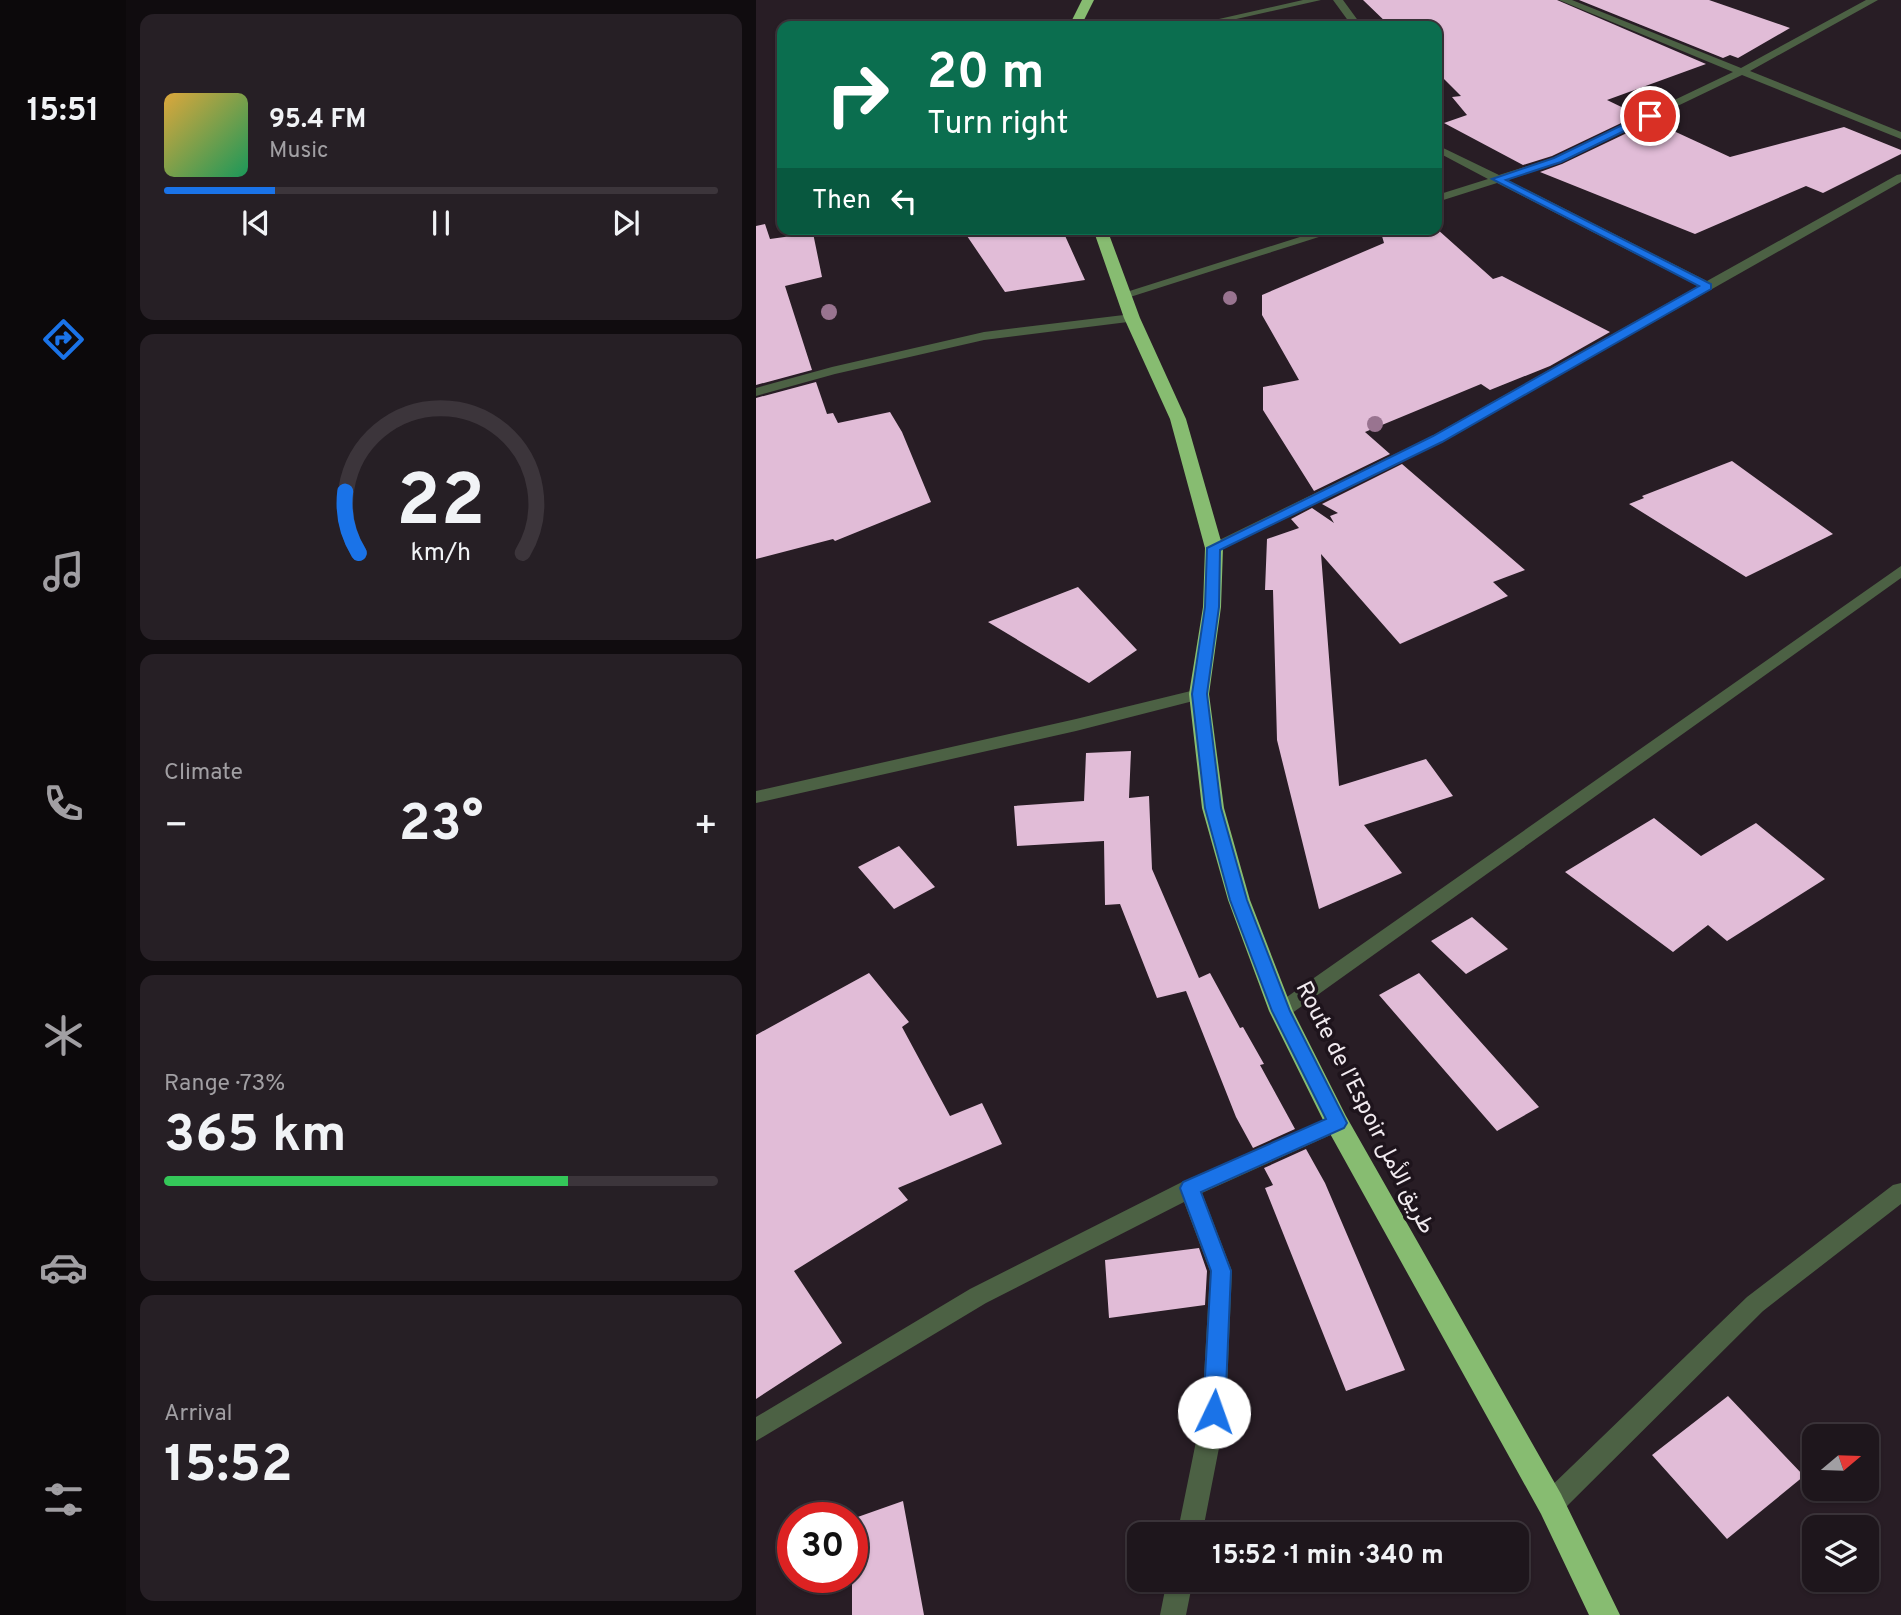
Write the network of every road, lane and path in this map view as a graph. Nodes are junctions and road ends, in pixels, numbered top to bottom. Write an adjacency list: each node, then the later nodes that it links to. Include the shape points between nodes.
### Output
1 (1088, 0): 6 (highway)
2 (1316, 0): 7 (street)
3 (1338, 0): 8 (street)
4 (1564, 0): 9 (street)
5 (1872, 0): 9 (street)
6 (1078, 21)
7 (1217, 21)
8 (1353, 21)
9 (1743, 71): 10 (street); 13 (street, via 1557,160)
10 (1901, 136)
11 (1442, 151): 13 (street)
12 (1901, 177): 17 (street)
13 (1497, 179): 14 (street); 17 (street)
14 (1442, 197)
15 (1102, 235): 18 (highway, Route de l’Espoir طريق الأمل)
16 (1319, 235): 18 (street)
17 (1707, 286): 21 (street, via 1437,439)
18 (1124, 295): 19 (highway, Route de l’Espoir طريق الأمل)
19 (1132, 318): 20 (street, via 984,336); 21 (highway, Route de l’Espoir طريق الأمل, via 1178,419)
20 (756, 393)
21 (1214, 548): 23 (highway, Route de l’Espoir طريق الأمل, via 1212,607)
22 (1901, 571): 25 (street)
23 (1199, 694): 24 (street); 25 (highway, Route de l’Espoir طريق الأمل, via 1213,808 1239,900)
24 (756, 797)
25 (1281, 1011): 26 (highway, Route de l’Espoir طريق الأمل)
26 (1337, 1123): 27 (street); 30 (highway, Route de l’Espoir طريق الأمل)
27 (1190, 1188): 29 (street, via 978,1296); 31 (street, via 1221,1271 1214,1412)
28 (1901, 1192): 30 (street, via 1755,1304)
29 (756, 1430)
30 (1550, 1504): 34 (highway, Route de l’Espoir طريق الأمل)
31 (1192, 1522)
32 (1178, 1592): 33 (street)
33 (1173, 1615)
34 (1605, 1615)

